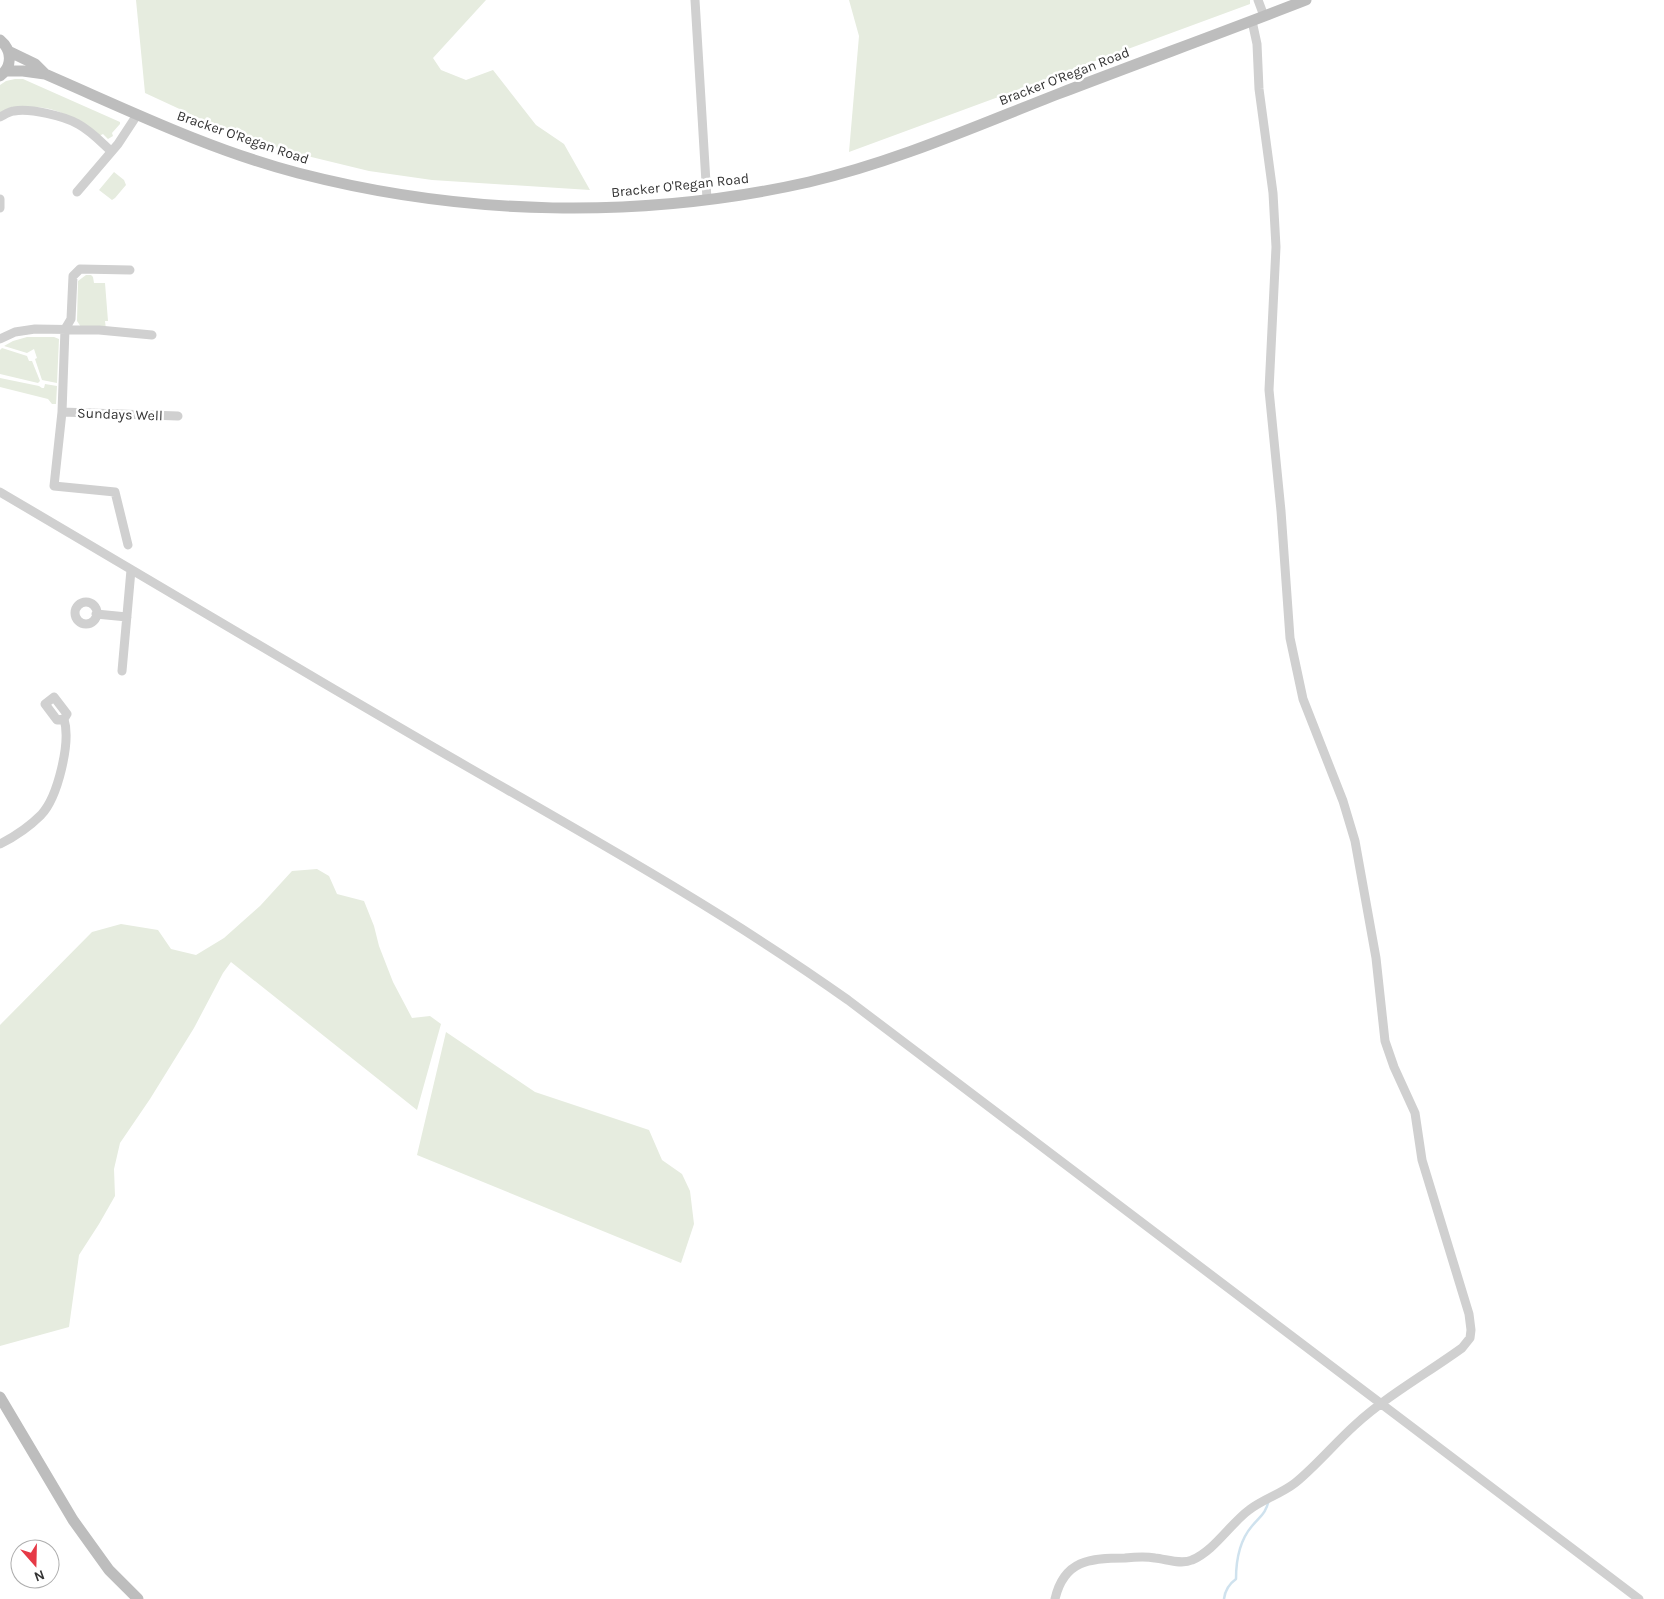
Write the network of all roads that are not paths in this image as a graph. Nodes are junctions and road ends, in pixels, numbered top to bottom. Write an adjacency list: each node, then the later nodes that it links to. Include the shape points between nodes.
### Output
1 (695, 0): 15 (street)
2 (1258, 0): 4 (street)
3 (1306, 0): 4 (main road, Bracker O'Regan Road)
4 (1264, 16): 5 (main road, Bracker O'Regan Road)
5 (1252, 21): 15 (main road, Bracker O'Regan Road, via 893,158 808,182); 32 (street, via 1273,193 1276,247 1269,390 1292,647 1303,699 1352,828 1376,958 1385,1041 1415,1113 1422,1160 1471,1330 1470,1338 1462,1348)
6 (0, 40): 7 (main road)
7 (8, 51): 8 (main road, via 10,62); 9 (main road, Bracker O'Regan Road, via 35,64)
8 (3, 74): 9 (main road, Bracker O'Regan Road, via 23,71)
9 (45, 74): 10 (main road, Bracker O'Regan Road)
10 (137, 115): 12 (street); 15 (main road, Bracker O'Regan Road, via 260,162 395,194 456,202 555,208 615,208)
11 (0, 117): 12 (street, via 14,111 61,116 94,135)
12 (111, 151): 13 (street)
13 (77, 192)
14 (0, 199): 16 (street)
15 (707, 199)
16 (0, 208)
17 (130, 270): 18 (street, Sundays Well, via 80,269 73,276 72,320)
18 (65, 329): 19 (street); 20 (street, via 27,329); 21 (street, Sundays Well)
19 (152, 335)
20 (0, 339)
21 (62, 412): 22 (street, Sundays Well); 24 (street, Sundays Well, via 54,486 115,492)
22 (178, 416)
23 (0, 492): 25 (street)
24 (128, 545)
25 (131, 570): 27 (street); 32 (street, via 612,850 802,968)
26 (96, 614): 27 (street)
27 (127, 617): 28 (street)
28 (122, 671)
29 (64, 719): 30 (street, via 67,729 64,760 56,787 43,813 22,832)
30 (0, 844)
31 (0, 1398): 33 (main road, via 78,1526 109,1570)
32 (1382, 1403): 34 (street, via 1354,1425 1294,1484 1249,1509 1217,1541 1190,1561 1152,1557 1086,1560 1062,1578); 35 (street)
33 (138, 1599)
34 (1055, 1599)
35 (1639, 1599)

